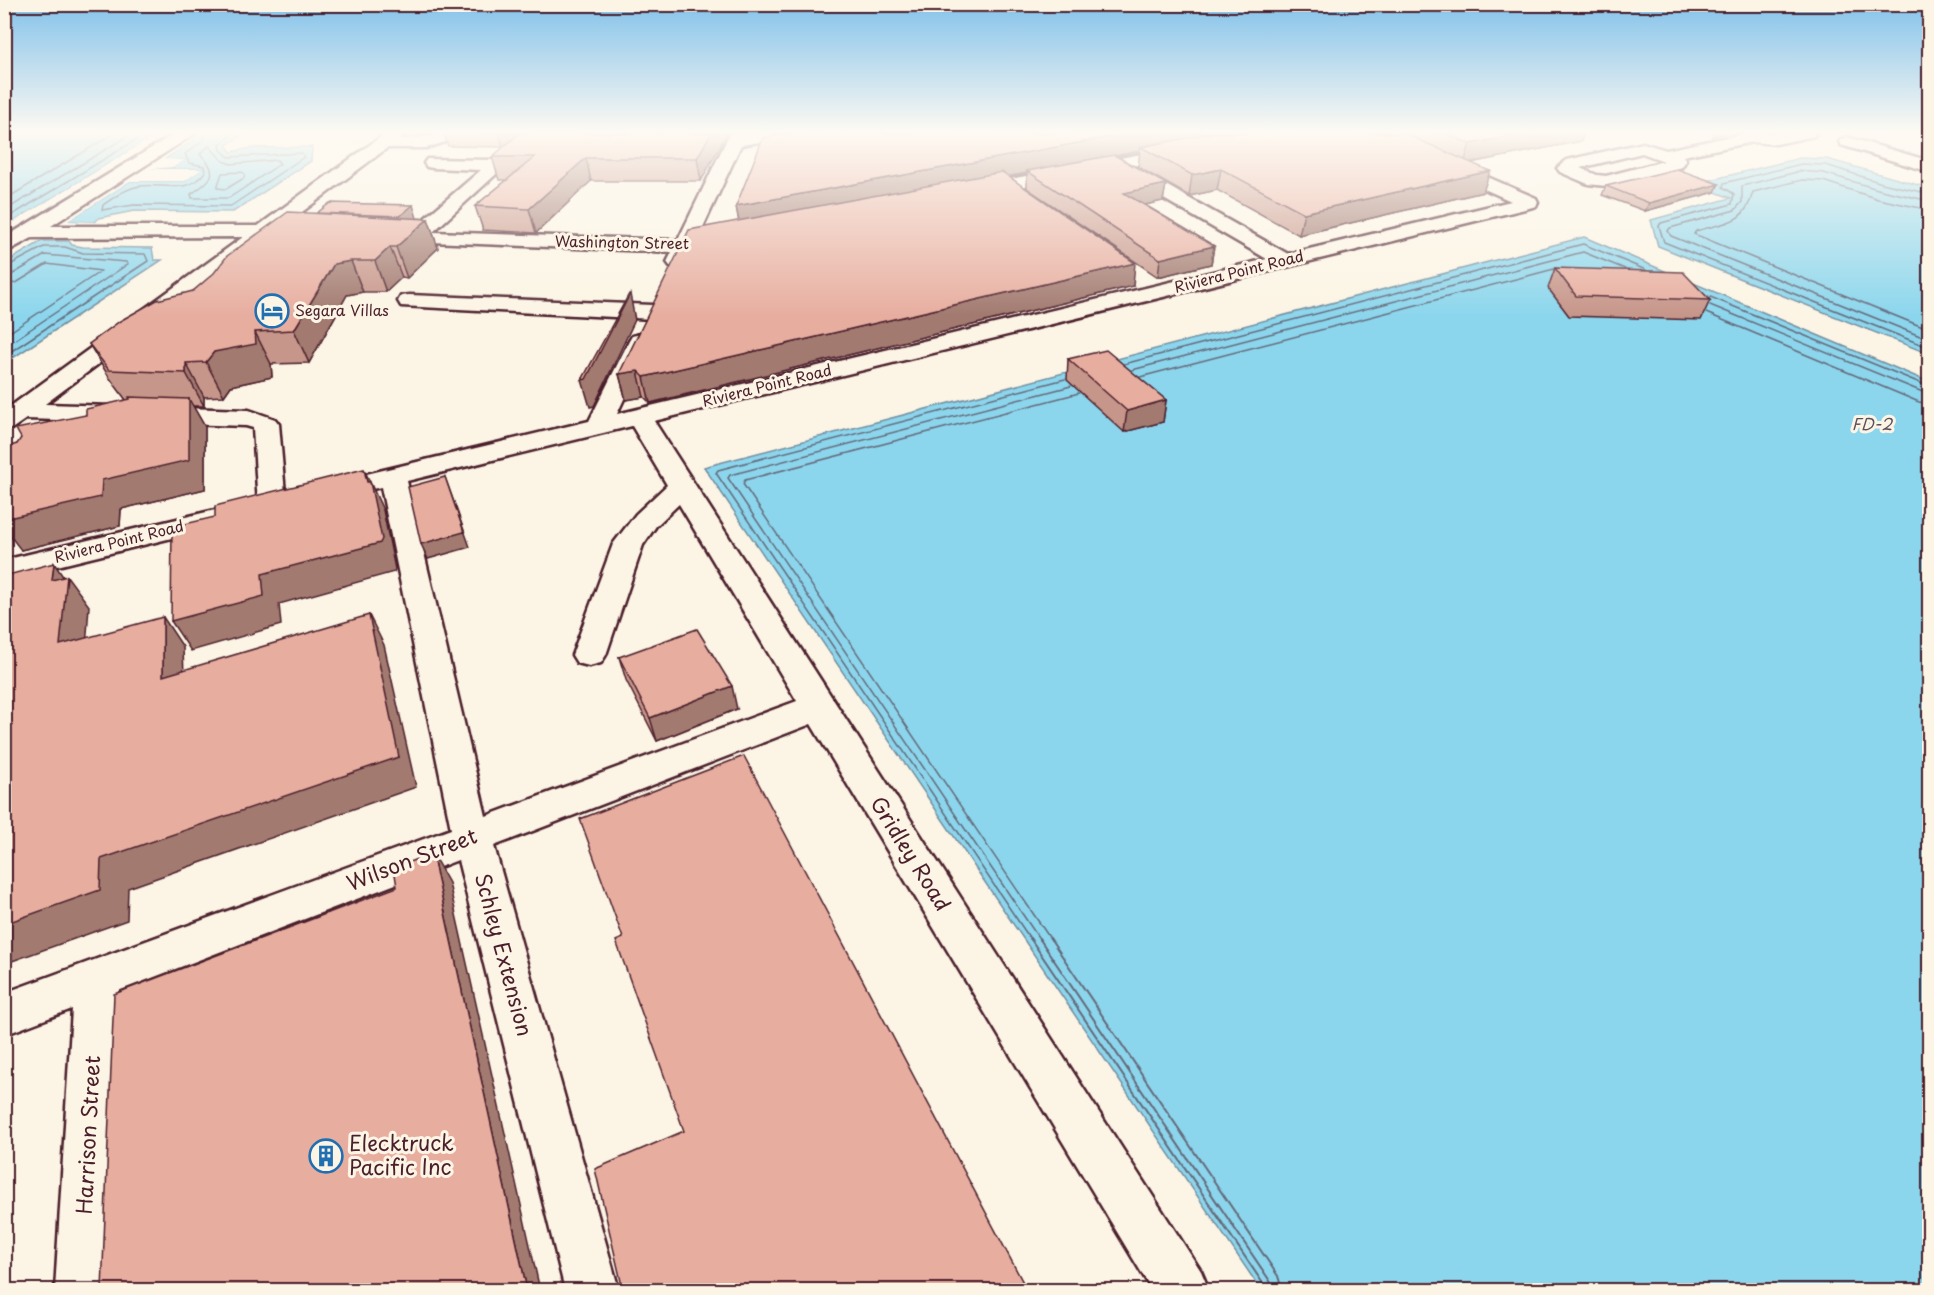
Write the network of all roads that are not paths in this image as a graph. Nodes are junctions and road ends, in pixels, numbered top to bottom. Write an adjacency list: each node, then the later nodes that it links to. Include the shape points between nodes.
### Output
1 (91, 193): 9 (street)
2 (315, 193): 10 (street)
3 (464, 193): 13 (street)
4 (710, 193): 15 (street)
5 (1019, 193): 8 (street)
6 (1167, 193): 17 (street)
7 (1510, 193): 17 (street, Riviera Point Road, via 1529,202)
8 (1026, 198)
9 (29, 232): 10 (street); 16 (street)
10 (262, 232): 11 (street); 18 (street)
11 (321, 234)
12 (368, 235): 13 (street, Washington Street)
13 (415, 237): 15 (street, Washington Street)
14 (739, 237): 15 (street, Washington Street)
15 (685, 246): 21 (street)
16 (4, 247)
17 (1284, 261): 25 (street, Riviera Point Road, via 1151,284)
18 (195, 281): 19 (street); 22 (street)
19 (229, 285)
20 (408, 301): 21 (street)
21 (653, 312): 26 (street)
22 (135, 325): 23 (street); 24 (street)
23 (170, 326)
24 (13, 417): 29 (street, via 249,418 266,424)
25 (639, 417): 26 (street, Riviera Point Road); 28 (street, Gridley Road)
26 (598, 426): 27 (street, Riviera Point Road)
27 (392, 476): 29 (street, Riviera Point Road); 33 (street, Schley Extension)
28 (682, 486): 31 (street, via 628,543); 32 (street, Gridley Road)
29 (271, 506): 30 (street, Riviera Point Road)
30 (4, 570)
31 (589, 655)
32 (819, 707): 33 (street, Wilson Street); 38 (street, Gridley Road)
33 (472, 838): 34 (street, Wilson Street); 37 (street, Schley Extension)
34 (96, 980): 35 (street, Wilson Street); 36 (street, Harrison Street)
35 (4, 1014)
36 (81, 1290)
37 (591, 1290)
38 (1182, 1290)

